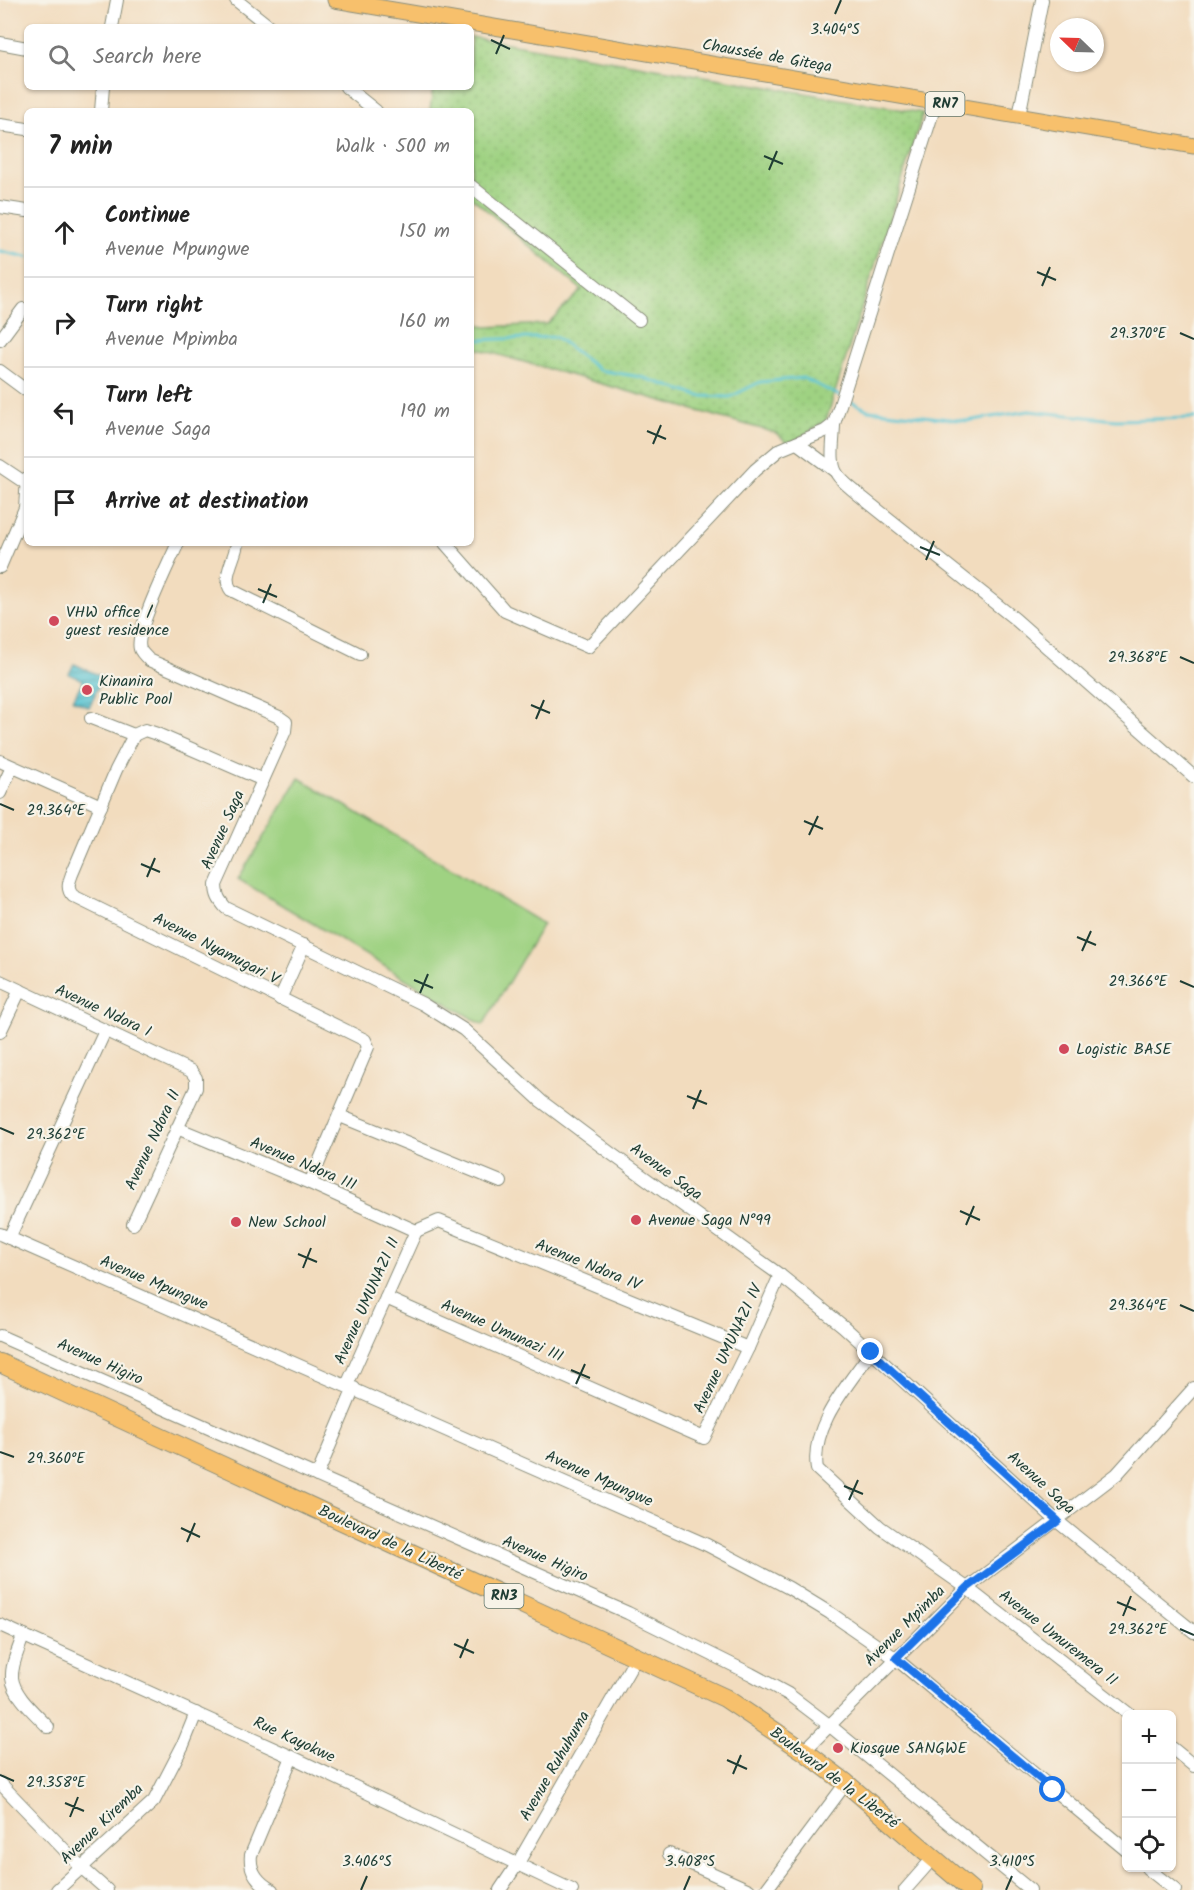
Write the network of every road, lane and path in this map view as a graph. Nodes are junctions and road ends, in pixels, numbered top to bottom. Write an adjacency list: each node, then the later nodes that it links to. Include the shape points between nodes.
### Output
1 (117, 0): 5 (street)
2 (236, 0): 6 (street)
3 (335, 0): 11 (main road, Chaussée de Gitega / RN7)
4 (1042, 0): 14 (street)
5 (113, 24)
6 (266, 24)
7 (0, 43): 8 (street)
8 (24, 47)
9 (103, 90): 12 (street)
10 (350, 90): 13 (street)
11 (936, 102): 14 (main road, Chaussée de Gitega / RN7); 26 (street)
12 (101, 108)
13 (372, 108)
14 (1019, 116): 17 (main road, Chaussée de Gitega / RN7)
15 (0, 125): 16 (street)
16 (24, 129)
17 (1194, 146)
18 (474, 188): 22 (street)
19 (0, 207): 20 (street)
20 (24, 211)
21 (23, 309): 23 (street)
22 (639, 320)
23 (0, 340)
24 (0, 371): 25 (street)
25 (24, 389)
26 (834, 424): 27 (street); 29 (street)
27 (797, 443): 29 (street); 34 (street, via 779,450 755,470 588,647 505,611)
28 (0, 466): 30 (street)
29 (835, 471): 42 (street, via 859,495 1015,619)
30 (24, 480)
31 (24, 510): 35 (street)
32 (177, 546): 41 (street, via 145,620 140,650 149,660 286,722)
33 (236, 546): 36 (street, via 228,576 231,590)
34 (448, 546)
35 (0, 567)
36 (360, 654)
37 (91, 718): 38 (street)
38 (134, 735): 41 (street, via 145,730); 44 (street, Avenue Nyamugari V)
39 (0, 761): 40 (street)
40 (12, 767): 43 (street); 44 (street)
41 (264, 776): 45 (street, Avenue Saga, via 216,885 216,894 226,908)
42 (1194, 777)
43 (0, 793)
44 (101, 806): 48 (street, Avenue Nyamugari V, via 68,884 73,896)
45 (304, 945): 48 (street); 59 (street, Avenue Saga, via 423,1004 464,1030 542,1101)
46 (0, 981): 47 (street, Avenue Ndora I)
47 (20, 990): 49 (street, Avenue Ndora I); 50 (street)
48 (280, 999): 52 (street, Avenue Nyamugari V, via 364,1041 368,1047)
49 (105, 1031): 51 (street, Avenue Ndora I); 58 (street)
50 (0, 1032)
51 (191, 1071): 53 (street, Avenue Ndora II, via 196,1078 195,1088)
52 (340, 1116): 54 (street); 55 (street, Avenue Nyamugari V)
53 (177, 1128): 55 (street, Avenue Ndora III); 56 (street, Avenue Ndora II)
54 (501, 1182)
55 (310, 1183): 57 (street, Avenue Ndora III)
56 (133, 1224)
57 (416, 1231): 60 (street, Avenue UMUNAZI II); 62 (street, Avenue Ndora IV, via 439,1221)
58 (4, 1236): 65 (street, Avenue Mpungwe)
59 (780, 1275): 62 (street, Avenue UMUNAZI IV); 63 (street, Avenue Saga)
60 (386, 1298): 65 (street, Avenue UMUNAZI II); 67 (street, Avenue Umunazi III)
61 (0, 1336): 68 (street, Avenue Higiro)
62 (748, 1348): 67 (street, Avenue UMUNAZI IV)
63 (871, 1352): 69 (street, Avenue Saga); 70 (street, Avenue Umuremera II, via 829,1412 815,1459 817,1469 880,1527)
64 (0, 1363): 74 (highway, Boulevard de la Liberté / RN3)
65 (350, 1387): 68 (street, Avenue UMUNAZI II); 75 (street, Avenue Mpungwe, via 707,1545 789,1588)
66 (1194, 1388): 69 (street, Avenue Mpimba, via 1117,1474)
67 (704, 1438)
68 (317, 1476): 78 (street, Avenue Higiro, via 694,1644 788,1694)
69 (1058, 1521): 70 (street, Avenue Mpimba); 72 (street, Avenue Saga)
70 (967, 1588): 75 (street, Avenue Mpimba); 76 (street, Avenue Umuremera II)
71 (0, 1625): 73 (street, Rue Kayokwe)
72 (1194, 1632)
73 (23, 1636): 77 (street, Rue Kayokwe); 79 (street, via 12,1679 25,1702)
74 (636, 1658): 80 (highway, Boulevard de la Liberté / RN3, via 725,1698); 89 (street, Avenue Ruhuhuma)
75 (896, 1658): 78 (street, Avenue Mpimba); 86 (street, Avenue Mpungwe)
76 (1124, 1710)
77 (196, 1713): 82 (street, Rue Kayokwe); 90 (street, Avenue Kiremba, via 154,1801)
78 (829, 1725): 80 (street, Avenue Mpimba); 101 (street, Avenue Higiro)
79 (48, 1727)
80 (804, 1751): 85 (highway, Boulevard de la Liberté / RN3)
81 (1176, 1751): 83 (street)
82 (292, 1757): 89 (street, Rue Kayokwe); 94 (street, via 251,1855 253,1872)
83 (1194, 1766)
84 (0, 1783): 90 (street)
85 (846, 1783): 88 (highway, Boulevard de la Liberté / RN3); 98 (street)
86 (1122, 1847)
87 (669, 1854): 97 (street)
88 (934, 1857): 99 (street); 100 (highway, Boulevard de la Liberté / RN3)
89 (518, 1863): 95 (street, Avenue Ruhuhuma); 96 (street, Rue Kayokwe)
90 (82, 1868): 92 (street, Avenue Kiremba); 93 (street)
91 (1152, 1872): 102 (street)
92 (57, 1890)
93 (107, 1890)
94 (272, 1890)
95 (501, 1890)
96 (572, 1890)
97 (749, 1890)
98 (766, 1890)
99 (904, 1890)
100 (971, 1890)
101 (1030, 1890)
102 (1175, 1890)

